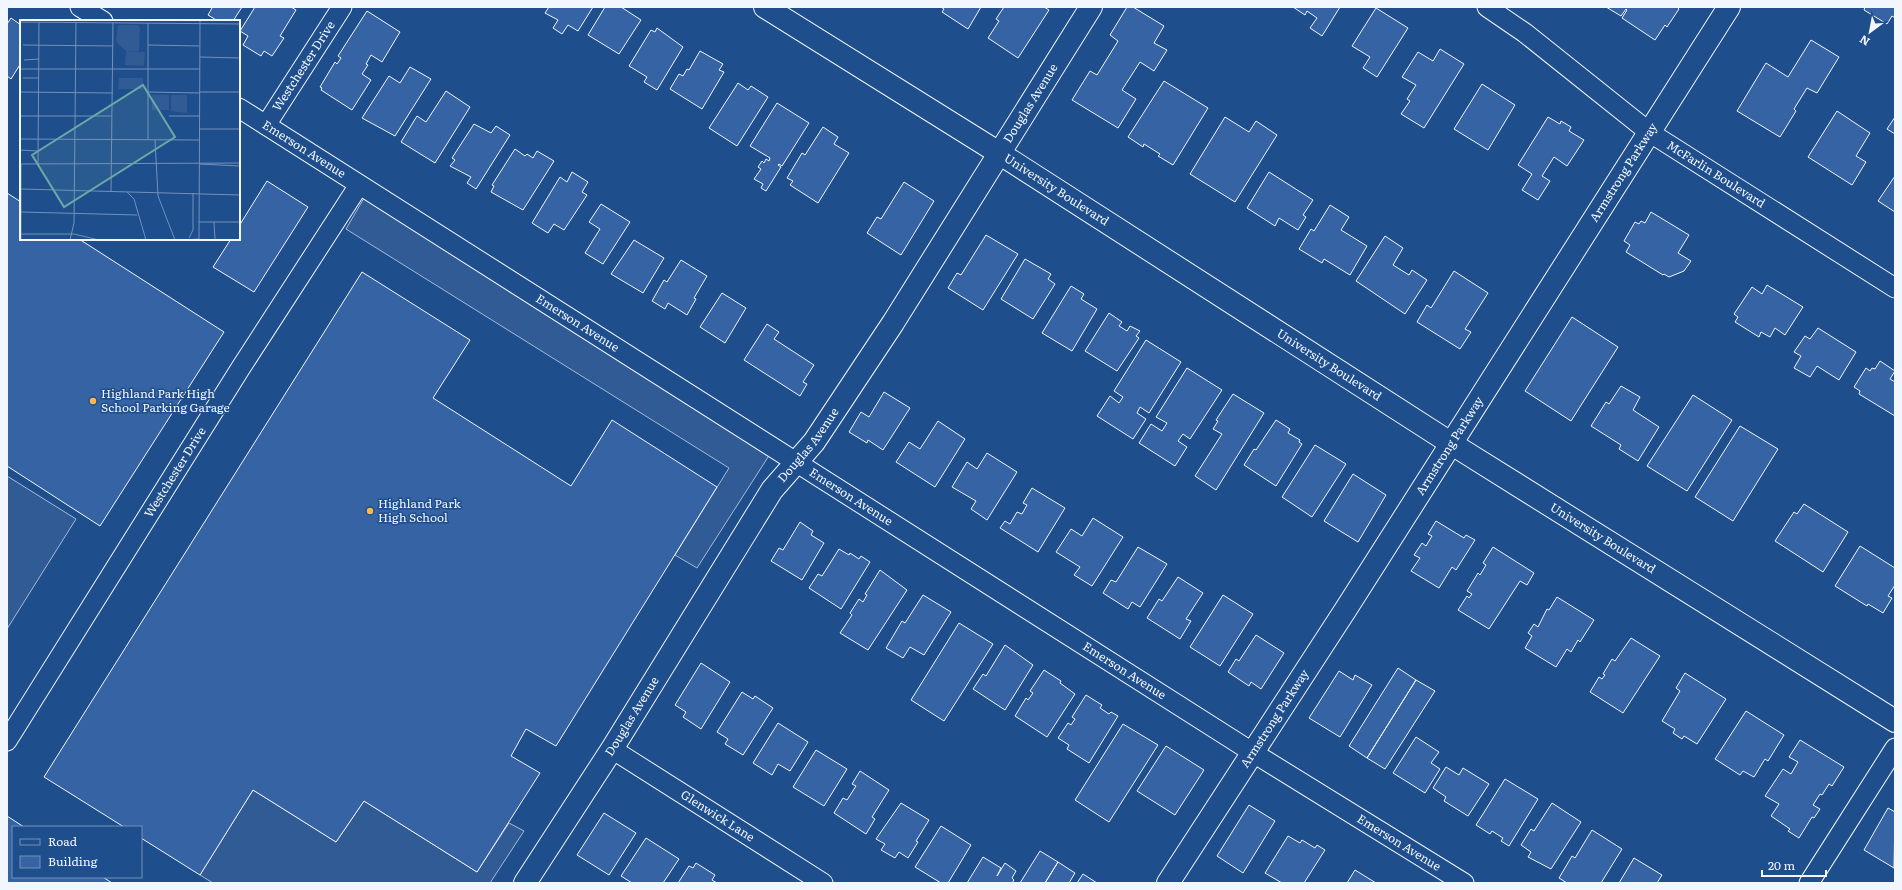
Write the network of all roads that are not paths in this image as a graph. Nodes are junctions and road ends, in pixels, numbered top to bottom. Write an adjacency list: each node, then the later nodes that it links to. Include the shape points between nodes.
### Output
1 (80, 7): 7 (street)
2 (342, 7): 9 (street, Westchester Drive)
3 (765, 7): 11 (street, University Boulevard)
4 (1091, 7): 11 (street, Douglas Avenue)
5 (1487, 7): 10 (street, McFarlin Boulevard, via 1525,33)
6 (1728, 7): 10 (street, Armstrong Parkway)
7 (100, 20)
8 (240, 109): 9 (street, Emerson Avenue)
9 (266, 125): 12 (street, Emerson Avenue)
10 (1649, 132): 13 (street, McFarlin Boulevard); 14 (street, Armstrong Parkway)
11 (999, 153): 14 (street, University Boulevard); 15 (street, Douglas Avenue, via 893,323 814,442)
12 (359, 184): 15 (street, Emerson Avenue); 17 (street, Westchester Drive)
13 (1895, 288)
14 (1452, 444): 16 (street, University Boulevard); 20 (street, Armstrong Parkway)
15 (797, 461): 19 (street, Douglas Avenue, via 772,490); 20 (street, Emerson Avenue)
16 (1895, 721)
17 (7, 741)
18 (1895, 748): 25 (street)
19 (612, 749): 21 (street, Douglas Avenue); 22 (street, Glenwick Lane)
20 (1252, 752): 23 (street, Armstrong Parkway); 24 (street, Emerson Avenue)
21 (525, 883)
22 (823, 883)
23 (1168, 883)
24 (1464, 883)
25 (1809, 883)

